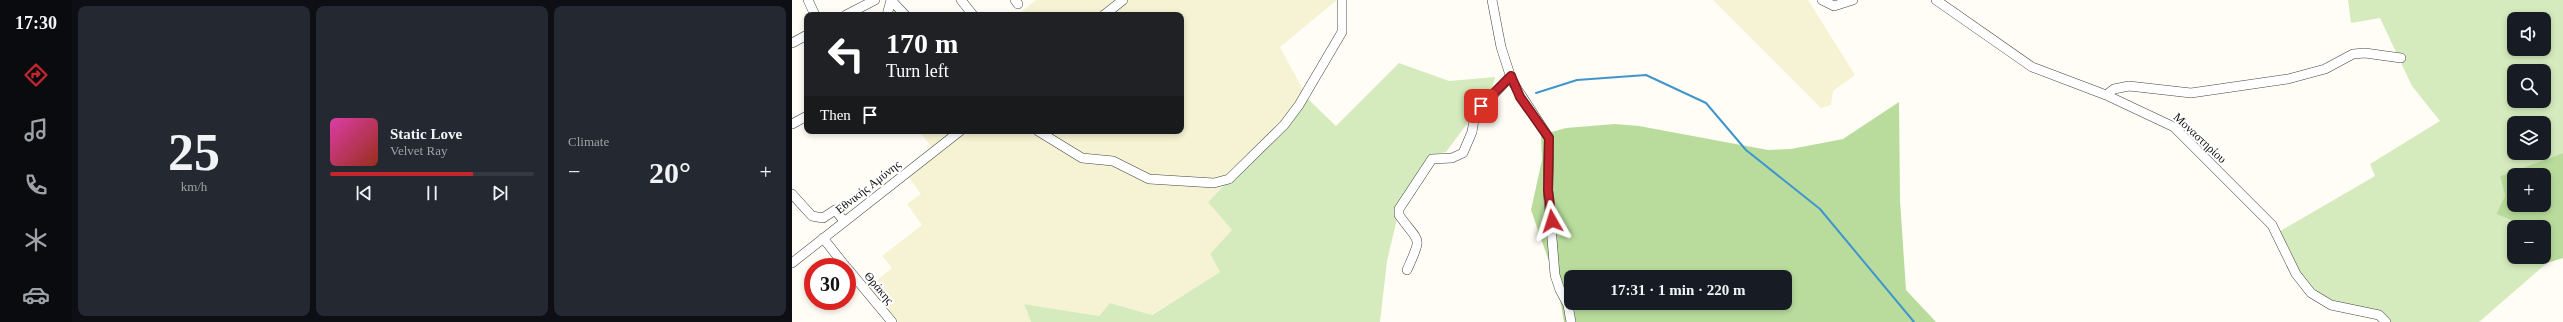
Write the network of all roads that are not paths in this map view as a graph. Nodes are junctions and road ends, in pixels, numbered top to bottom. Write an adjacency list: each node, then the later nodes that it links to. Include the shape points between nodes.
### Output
1 (808, 0): 11 (street)
2 (876, 0): 12 (street)
3 (891, 0): 13 (street); 14 (street)
4 (961, 0): 15 (street)
5 (1123, 0): 16 (street)
6 (1342, 0): 25 (street, via 1342,32 1299,105 1287,122 1229,179 1214,183 1149,179 1113,161 1082,158)
7 (1492, 0): 20 (street, via 1501,46)
8 (1822, 0): 9 (street, via 1838,6)
9 (1852, 0)
10 (1936, 0): 21 (street, Μοναστηρίου, via 2019,60 2063,81)
11 (814, 12)
12 (852, 12)
13 (888, 12)
14 (902, 12)
15 (971, 12)
16 (1108, 12)
17 (804, 36): 18 (street)
18 (792, 42)
19 (2401, 58): 21 (street, via 2353,54 2325,68 2288,79 2191,93 2129,86 2114,89)
20 (1511, 76): 31 (street, via 1475,114 1472,132 1463,153 1452,158 1432,159 1399,208 1399,215 1418,239 1416,252); 34 (street, via 1520,97 1549,138 1548,190 1555,275 1568,305)
21 (2106, 95): 35 (street, Μοναστηρίου, via 2174,127 2272,225 2296,274 2320,300 2331,305 2379,315)
22 (804, 118): 23 (street)
23 (792, 124)
24 (956, 134): 27 (street, Εθνικής Αμύνης)
25 (1043, 134)
26 (792, 194): 27 (street, via 812,216 824,218 835,210)
27 (844, 221): 28 (street, Εθνικής Αμύνης)
28 (823, 238): 29 (street, Θράκης); 30 (street, Εθνικής Αμύνης)
29 (839, 258)
30 (792, 263)
31 (1407, 270)
32 (856, 279): 33 (street, Θράκης)
33 (892, 322)
34 (1571, 322)
35 (2386, 322)

